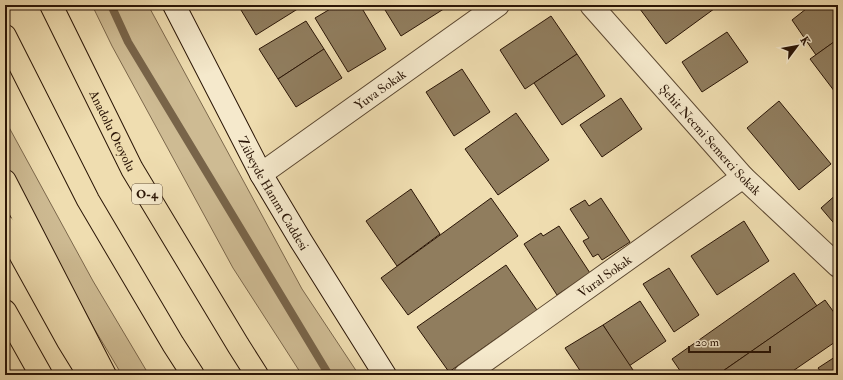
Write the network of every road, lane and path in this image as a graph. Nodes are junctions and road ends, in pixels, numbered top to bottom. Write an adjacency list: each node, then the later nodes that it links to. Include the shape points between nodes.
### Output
1 (51, 5): 16 (main road, Anadolu Otoyolu / O-4, via 132,169)
2 (174, 5): 6 (street, Zübeyde Hanım Caddesi)
3 (498, 5): 6 (street, Yuva Sokak)
4 (591, 5): 7 (street, Şehit Necmi Semerci Sokak)
5 (5, 36): 15 (main road, via 88,200)
6 (261, 174): 17 (street, Zübeyde Hanım Caddesi)
7 (743, 177): 10 (street, Şehit Necmi Semerci Sokak); 18 (street, Vural Sokak)
8 (5, 181): 14 (main road)
9 (5, 227): 13 (main road)
10 (838, 266)
11 (5, 311): 12 (main road)
12 (41, 375)
13 (89, 375)
14 (105, 375)
15 (193, 375)
16 (257, 375)
17 (385, 375)
18 (465, 375)

